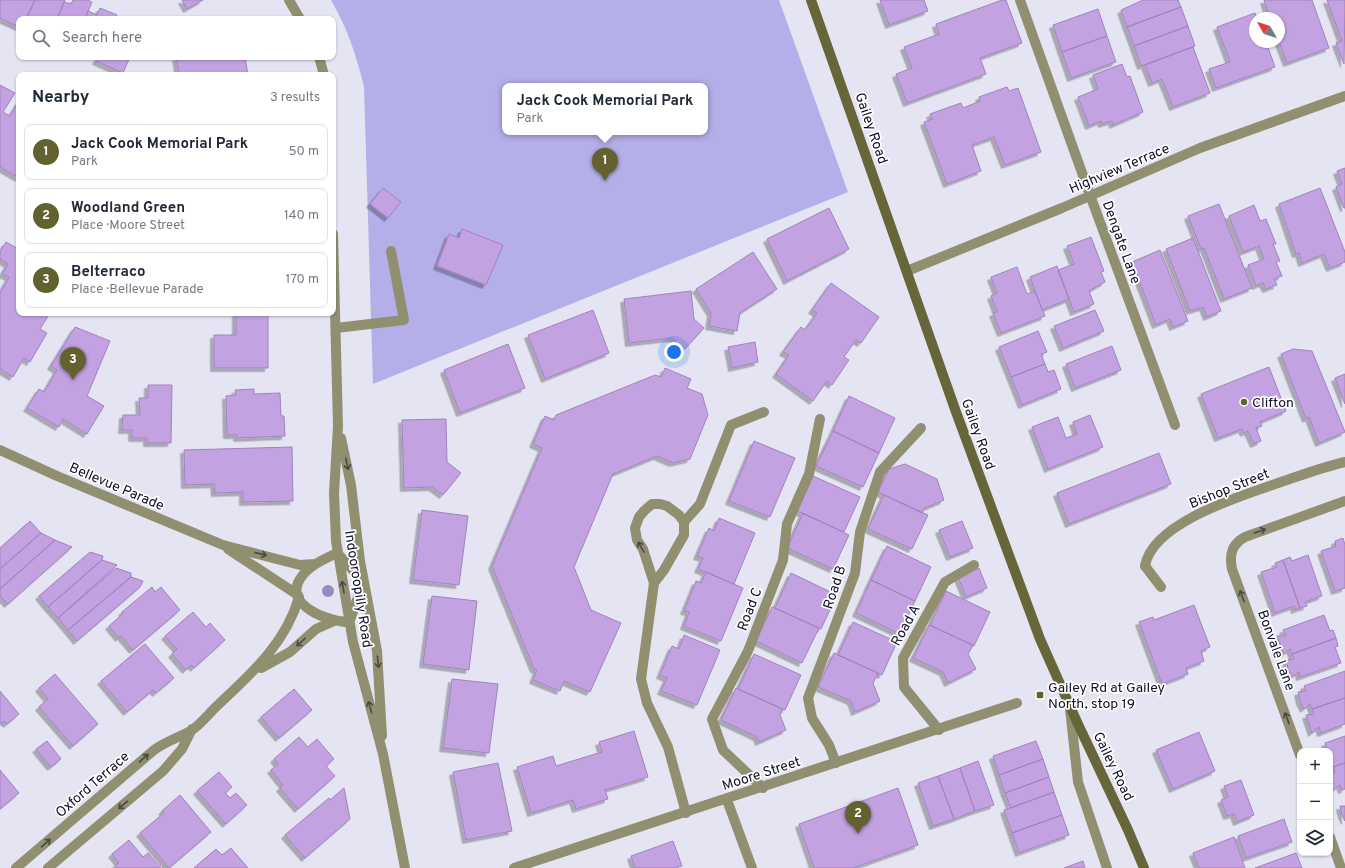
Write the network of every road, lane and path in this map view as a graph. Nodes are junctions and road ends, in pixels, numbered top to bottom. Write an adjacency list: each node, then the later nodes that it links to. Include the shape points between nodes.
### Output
1 (289, 0): 4 (street)
2 (811, 0): 10 (main road, Gailey Road)
3 (1020, 0): 8 (street, Dengate Lane)
4 (298, 16)
5 (320, 60): 6 (street)
6 (323, 72)
7 (1345, 96): 8 (street, Highview Terrace, via 1200,148)
8 (1090, 195): 10 (street, Highview Terrace); 15 (street, Dengate Lane)
9 (392, 251): 12 (street, via 404,320)
10 (907, 271): 34 (main road, Gailey Road, via 956,412 1035,624)
11 (336, 316): 12 (street, Indooroopilly Road)
12 (336, 328): 16 (street, Indooroopilly Road)
13 (764, 412): 21 (street, via 731,425 700,504)
14 (820, 419): 40 (street, Road C, via 809,474 787,524 783,560 748,651 712,719 723,750)
15 (1175, 425)
16 (338, 426): 23 (street, Indooroopilly Road, via 334,515); 26 (street, Indooroopilly Road, one-way to 26, via 351,485)
17 (921, 428): 39 (street, Road B, via 880,472 860,532 855,573 808,698 812,718 829,745)
18 (0, 450): 22 (street, Bellevue Parade)
19 (1345, 462): 28 (street, Bishop Street, via 1243,495 1200,513 1169,533 1153,548 1144,566)
20 (1345, 501): 37 (street, Bonvale Lane, one-way to 20, via 1232,569 1230,554 1236,543 1245,536)
21 (684, 522): 27 (street, via 682,541); 27 (street, one-way to 21, via 643,549 637,540 635,528 639,517 652,504 660,504 675,511)
22 (223, 545): 24 (street, Bellevue Parade, one-way to 24, via 300,565); 29 (street, Bellevue Parade)
23 (337, 552): 24 (street); 26 (street); 31 (street, Indooroopilly Road, one-way to 23)
24 (314, 564): 29 (street, Oxford Terrace, via 300,580 297,588)
25 (974, 565): 36 (street, Road A, via 945,582 902,658 904,687)
26 (364, 582): 31 (street); 38 (street, Indooroopilly Road, one-way to 38, via 378,666)
27 (654, 583): 42 (street, via 641,679 647,703 668,747)
28 (1161, 587)
29 (299, 596): 30 (street, Bellevue Parade, via 310,611); 32 (street, Oxford Terrace, via 295,611 283,634)
30 (334, 621): 31 (street); 32 (street, Oxford Terrace, one-way to 32, via 316,629 290,652)
31 (349, 622): 38 (street, Indooroopilly Road, one-way to 31)
32 (253, 673): 35 (street, Oxford Terrace)
33 (1017, 703): 36 (street, Moore Street)
34 (1070, 706): 49 (street, via 1078,782); 50 (main road, Gailey Road)
35 (192, 729): 44 (street, Oxford Terrace, one-way to 35, via 154,750); 45 (street, Oxford Terrace, one-way to 45, via 182,749 163,771)
36 (939, 730): 39 (street, Moore Street)
37 (1298, 748)
38 (383, 754): 46 (street, Indooroopilly Road)
39 (836, 764): 40 (street, Moore Street)
40 (763, 788): 41 (street, Moore Street)
41 (727, 800): 42 (street, Moore Street); 48 (street)
42 (686, 813): 47 (street, Moore Street)
43 (1333, 845): 51 (street)
44 (16, 868)
45 (48, 868)
46 (405, 868)
47 (514, 868)
48 (752, 868)
49 (1107, 868)
50 (1144, 868)
51 (1342, 868)

